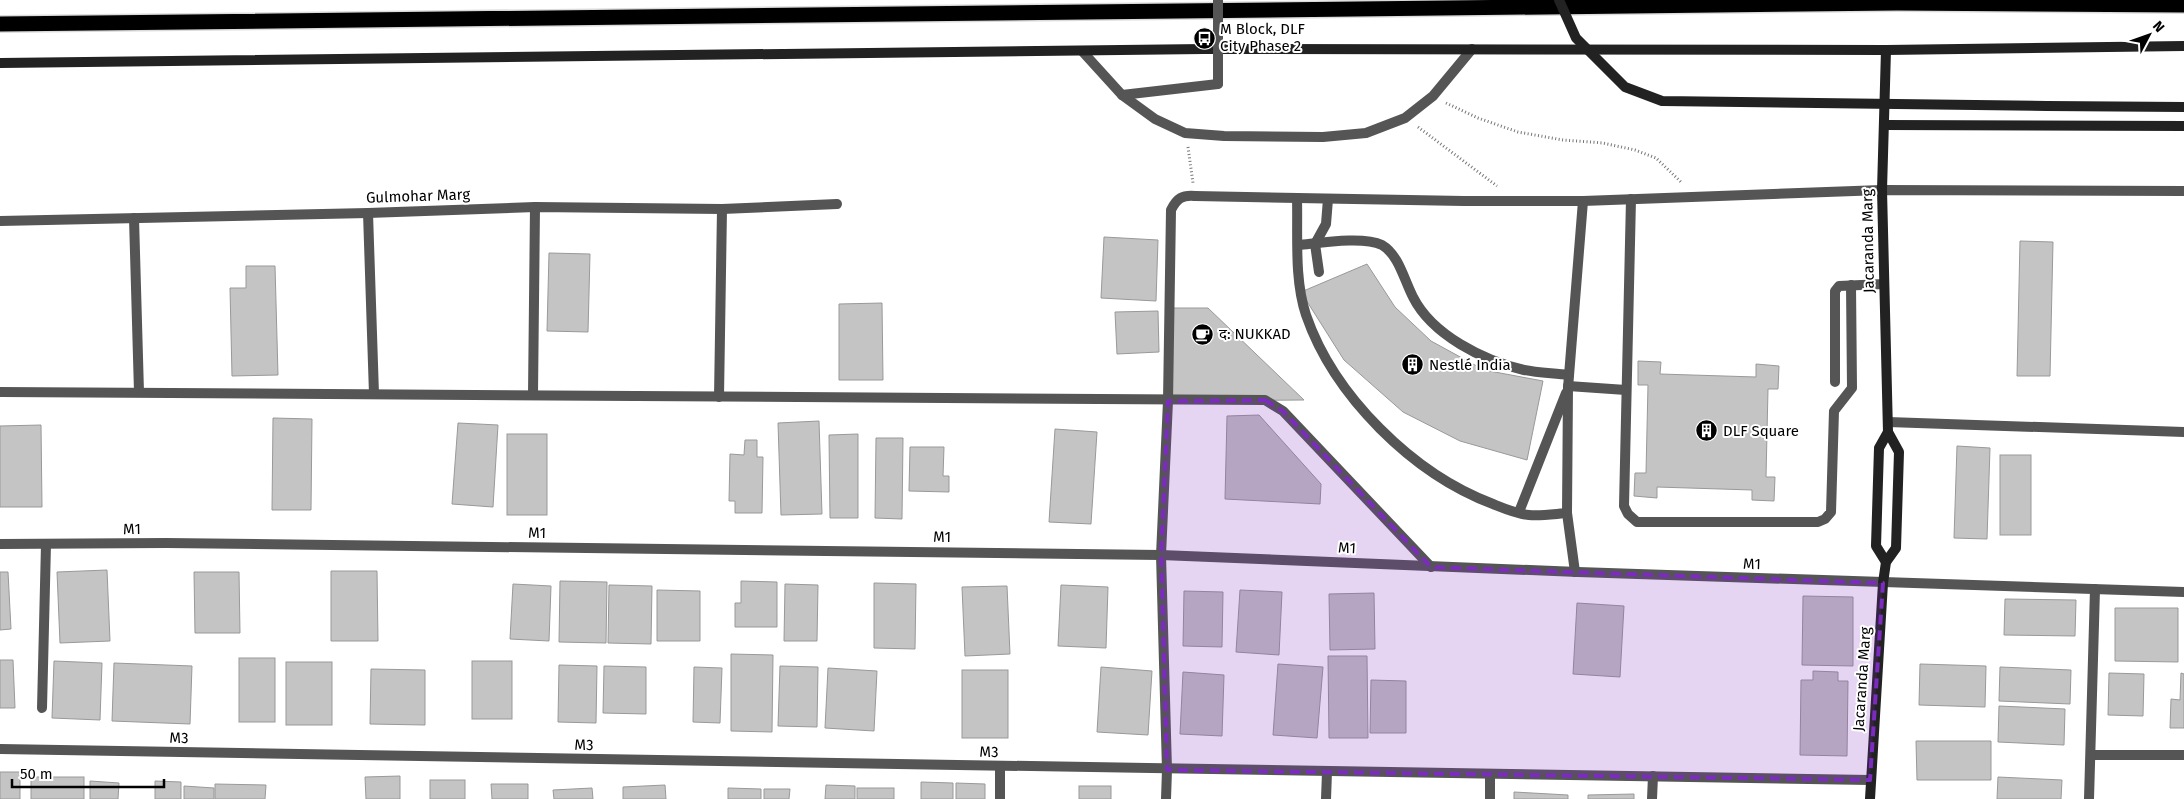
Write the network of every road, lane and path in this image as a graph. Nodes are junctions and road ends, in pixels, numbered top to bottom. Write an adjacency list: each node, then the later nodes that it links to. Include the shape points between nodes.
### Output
1 (1218, 0): 10 (street, bridge, via 1218,84)
2 (1559, 0): 12 (main road, bridge, via 1576,38 1611,73 1626,86 1662,101)
3 (2184, 5): 4 (highway, via 1897,3)
4 (0, 24)
5 (2184, 46): 8 (main road)
6 (1472, 49): 7 (main road); 8 (main road); 11 (street)
7 (1082, 50): 9 (main road); 10 (street)
8 (1886, 50): 14 (main road, Jacaranda Marg)
9 (0, 63)
10 (1122, 95): 16 (street, via 1155,119)
11 (1433, 96): 13 (street); 20 (path, via 1478,118 1518,132 1635,150 1656,158)
12 (2184, 107)
13 (1405, 118): 16 (street, via 1366,133 1323,138); 24 (path, via 1493,182)
14 (1884, 125): 15 (main road); 17 (main road, Jacaranda Marg)
15 (2184, 126)
16 (1185, 132): 19 (path)
17 (1882, 190): 18 (street); 20 (street); 36 (main road, Jacaranda Marg)
18 (2184, 191)
19 (1195, 196): 21 (street); 46 (street, via 1183,195 1171,210)
20 (1696, 196): 23 (street)
21 (1298, 198): 22 (street); 33 (street)
22 (1328, 199): 24 (street); 32 (street, via 1326,224)
23 (1631, 199): 25 (street); 40 (street)
24 (1510, 201): 25 (street)
25 (1583, 201): 37 (street)
26 (837, 204): 28 (street, Gulmohar Marg)
27 (534, 207): 28 (street, Gulmohar Marg); 29 (street, Gulmohar Marg); 44 (street)
28 (722, 209): 45 (street)
29 (368, 213): 30 (street, Gulmohar Marg); 43 (street)
30 (134, 218): 31 (street, Gulmohar Marg); 42 (street)
31 (0, 220)
32 (1315, 244): 33 (street); 34 (street); 37 (street, via 1366,241 1382,246 1392,255 1414,299 1436,326 1470,350 1493,361 1526,370)
33 (1299, 245): 49 (street, via 1298,276 1306,315 1330,362 1361,407 1390,438 1436,476 1476,497)
34 (1319, 272)
35 (1851, 284): 36 (street); 38 (street, via 1839,286 1835,291); 40 (street, via 1852,388 1834,411 1831,512 1825,519 1818,522 1638,522 1624,506)
36 (1884, 284): 47 (main road, Jacaranda Marg)
37 (1569, 375): 39 (street)
38 (1835, 382)
39 (1568, 387): 40 (street); 49 (street); 50 (street)
40 (1626, 390)
41 (0, 392): 42 (street)
42 (139, 392): 43 (street)
43 (374, 394): 44 (street)
44 (533, 395): 45 (street)
45 (719, 397): 46 (street)
46 (1168, 401): 53 (street); 55 (street, via 1245,398 1265,400 1283,411)
47 (1888, 427): 48 (street); 54 (main road, Jacaranda Marg, via 1879,448 1876,546); 54 (main road, Jacaranda Marg, via 1899,452 1896,548)
48 (2184, 432)
49 (1519, 512): 50 (street, via 1528,515)
50 (1567, 513): 56 (street)
51 (0, 544): 52 (street, M1)
52 (46, 544): 53 (street, M1); 60 (street)
53 (1161, 555): 55 (street, M1); 65 (street)
54 (1886, 562): 57 (main road, Jacaranda Marg)
55 (1431, 567): 56 (street, M1)
56 (1575, 572): 57 (street, M1)
57 (1883, 583): 58 (street, M1); 69 (main road, Jacaranda Marg)
58 (2095, 589): 59 (street, M1); 62 (street)
59 (2184, 592)
60 (42, 708)
61 (0, 750): 64 (street, M3)
62 (2091, 755): 63 (street); 76 (street)
63 (2184, 756)
64 (1000, 767): 65 (street, M3); 70 (street)
65 (1167, 770): 66 (street, M3); 71 (street)
66 (1327, 772): 67 (street, M3); 72 (street)
67 (1490, 774): 68 (street, M3); 73 (street)
68 (1653, 776): 69 (street, M3); 74 (street)
69 (1870, 780): 75 (main road, Jacaranda Marg)
70 (1000, 799)
71 (1166, 799)
72 (1326, 799)
73 (1490, 799)
74 (1652, 799)
75 (1870, 799)
76 (2089, 799)

